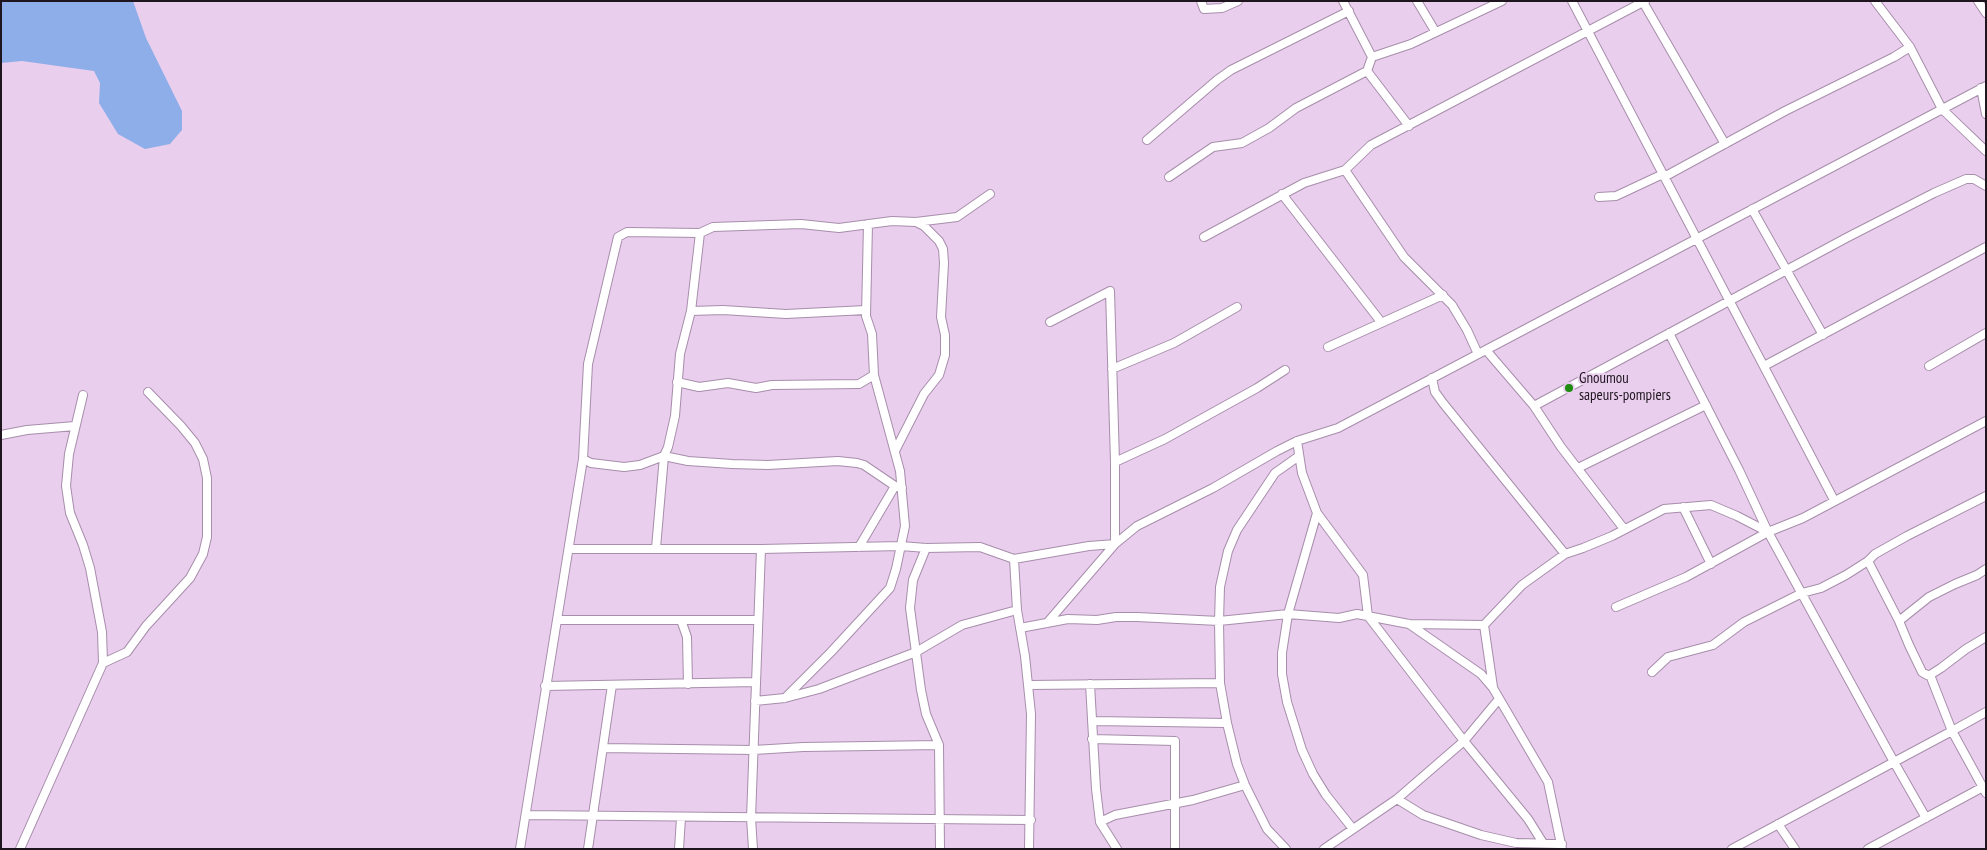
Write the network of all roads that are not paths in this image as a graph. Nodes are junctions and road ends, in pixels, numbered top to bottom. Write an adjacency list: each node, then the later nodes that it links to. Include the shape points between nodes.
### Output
1 (1202, 1): 2 (street, via 1204,9 1216,9)
2 (1238, 1)
3 (1344, 1): 9 (street)
4 (1417, 1): 10 (street)
5 (1502, 1): 10 (street)
6 (1572, 1): 11 (street)
7 (1875, 1): 12 (street)
8 (1644, 2): 11 (street); 20 (street)
9 (1349, 11): 13 (street); 19 (street, via 1231,70)
10 (1435, 31): 13 (street, via 1411,44)
11 (1588, 31): 18 (street); 23 (street)
12 (1910, 47): 16 (street); 20 (street)
13 (1372, 57): 14 (street)
14 (1367, 71): 18 (street); 24 (street, via 1296,108 1242,143 1213,147)
15 (1983, 87): 16 (street); 17 (street)
16 (1942, 109): 21 (street); 29 (street)
17 (1986, 114)
18 (1409, 126): 22 (street, via 1371,145)
19 (1147, 140)
20 (1724, 144): 23 (street)
21 (1986, 151)
22 (1345, 170): 27 (street); 37 (street, via 1404,256)
23 (1664, 176): 28 (street, via 1616,196); 34 (street)
24 (1169, 177)
25 (1986, 186): 36 (street, via 1974,179 1966,179)
26 (990, 194): 30 (street, via 957,217)
27 (1282, 194): 33 (street); 43 (street)
28 (1599, 197)
29 (1752, 209): 34 (street); 36 (street)
30 (916, 222): 31 (street, via 892,220); 65 (street, via 924,226 943,249 941,317 945,355 939,375 924,394)
31 (868, 224): 32 (street, via 839,228 801,224 713,227); 40 (street)
32 (700, 233): 41 (street); 68 (street, via 626,232 618,237 588,364)
33 (1204, 237)
34 (1697, 238): 38 (street); 48 (street)
35 (1986, 247): 46 (street)
36 (1787, 269): 38 (street); 46 (street)
37 (1443, 294): 43 (street); 49 (street, via 1459,315)
38 (1729, 300): 44 (street); 50 (street)
39 (1236, 308): 52 (street, via 1174,343)
40 (866, 310): 41 (street, via 786,314); 54 (street, via 872,334)
41 (691, 311): 56 (street)
42 (1050, 322): 52 (street, via 1110,292)
43 (1381, 322): 47 (street)
44 (1669, 333): 59 (street); 60 (street)
45 (1986, 333): 51 (street)
46 (1823, 335): 50 (street)
47 (1328, 347)
48 (1486, 350): 49 (street); 60 (street)
49 (1478, 354): 55 (street)
50 (1764, 366): 73 (street)
51 (1929, 366)
52 (1112, 369): 69 (street)
53 (1285, 370): 69 (street, via 1258,388)
54 (874, 375): 56 (street, via 859,384 756,388 728,383 699,387); 65 (street)
55 (1432, 378): 64 (street, via 1338,428); 85 (street, via 1435,392 1443,403)
56 (677, 382): 66 (street, via 673,426)
57 (148, 392): 106 (street, via 195,443 203,459 207,478 207,537 203,554 190,578 127,652)
58 (83, 395): 62 (street)
59 (1706, 405): 70 (street); 77 (street)
60 (1534, 406): 70 (street)
61 (1986, 421): 73 (street)
62 (75, 426): 63 (street); 106 (street, via 66,486 70,513 90,568)
63 (1, 435)
64 (1298, 441): 67 (street); 78 (street, via 1137,526)
65 (895, 451): 71 (street, via 900,471)
66 (664, 456): 68 (street, via 624,467); 71 (street, via 688,462 732,464 857,463); 81 (street)
67 (1299, 456): 75 (street); 98 (street, via 1276,472 1237,530 1228,551 1220,587)
68 (583, 459): 83 (street)
69 (1116, 462): 78 (street)
70 (1578, 468): 76 (street)
71 (898, 487): 79 (street, via 904,526); 80 (street)
72 (1986, 496): 87 (street, via 1922,528)
73 (1834, 500): 77 (street, via 1803,518)
74 (1684, 507): 76 (street, via 1664,509); 77 (street, via 1711,505); 88 (street)
75 (1317, 513): 93 (street); 94 (street, via 1363,575)
76 (1624, 529): 85 (street)
77 (1768, 532): 88 (street); 90 (street)
78 (1115, 544): 86 (street); 100 (street)
79 (901, 546): 80 (street); 82 (street); 117 (street, via 890,588)
80 (860, 547): 84 (street)
81 (656, 548): 83 (street); 84 (street)
82 (926, 548): 86 (street, via 980,547); 105 (street, via 913,580 910,608)
83 (569, 549): 95 (street)
84 (761, 549): 97 (street)
85 (1565, 554): 102 (street, via 1522,585)
86 (1014, 559): 92 (street)
87 (1868, 561): 90 (street, via 1821,588); 99 (street)
88 (1711, 564): 91 (street)
89 (1986, 569): 99 (street, via 1929,597)
90 (1802, 593): 107 (street, via 1744,622 1715,643 1668,658); 129 (street)
91 (1616, 607)
92 (1017, 610): 103 (street); 105 (street, via 962,625)
93 (1288, 614): 94 (street, via 1339,618 1357,614); 98 (street); 143 (street, via 1282,674 1293,725 1313,774)
94 (1368, 616): 101 (street); 125 (street)
95 (557, 620): 96 (street); 115 (street)
96 (681, 620): 97 (street); 111 (street, via 687,638)
97 (758, 620): 109 (street)
98 (1219, 621): 100 (street, via 1116,617); 110 (street)
99 (1899, 621): 108 (street, via 1922,672)
100 (1047, 623): 103 (street)
101 (1409, 624): 102 (street); 116 (street, via 1481,674)
102 (1484, 625): 116 (street)
103 (1020, 628): 114 (street)
104 (1986, 637): 108 (street)
105 (916, 652): 117 (street, via 820,689); 126 (street, via 920,690)
106 (104, 662): 146 (street)
107 (1652, 672)
108 (1930, 674): 123 (street)
109 (756, 682): 111 (street); 119 (street)
110 (1220, 683): 112 (street); 122 (street)
111 (688, 684): 113 (street)
112 (1090, 684): 114 (street); 121 (street)
113 (612, 685): 115 (street); 127 (street)
114 (1029, 685): 140 (street)
115 (545, 686): 134 (street)
116 (1493, 688): 118 (street)
117 (785, 698): 119 (street)
118 (1499, 699): 125 (street); 145 (street, via 1548,782)
119 (756, 701): 128 (street)
120 (1986, 712): 123 (street)
121 (1092, 721): 122 (street); 124 (street)
122 (1227, 723): 130 (street)
123 (1952, 731): 129 (street); 131 (street)
124 (1092, 739): 133 (street, via 1175,741); 141 (street)
125 (1464, 741): 132 (street); 144 (street, via 1528,819)
126 (939, 745): 128 (street); 139 (street)
127 (603, 748): 128 (street); 135 (street)
128 (754, 750): 137 (street)
129 (1894, 762): 138 (street); 142 (street)
130 (1245, 786): 133 (street); 155 (street, via 1268,829)
131 (1984, 790): 138 (street)
132 (1397, 800): 143 (street); 144 (street, via 1423,816 1481,835 1516,843)
133 (1175, 802): 141 (street, via 1115,815); 154 (street)
134 (527, 816): 135 (street); 147 (street)
135 (592, 817): 136 (street); 148 (street)
136 (681, 818): 137 (street); 149 (street)
137 (751, 818): 139 (street); 150 (street)
138 (1926, 818): 159 (street)
139 (938, 819): 140 (street); 151 (street)
140 (1031, 820): 152 (street)
141 (1100, 822): 153 (street)
142 (1778, 824): 157 (street); 158 (street)
143 (1353, 829): 156 (street)
144 (1543, 843): 145 (street)
145 (1562, 846)
146 (20, 849)
147 (520, 849)
148 (588, 849)
149 (678, 849)
150 (752, 849)
151 (940, 849)
152 (1029, 849)
153 (1117, 849)
154 (1175, 849)
155 (1286, 849)
156 (1324, 849)
157 (1732, 849)
158 (1795, 849)
159 (1868, 849)

